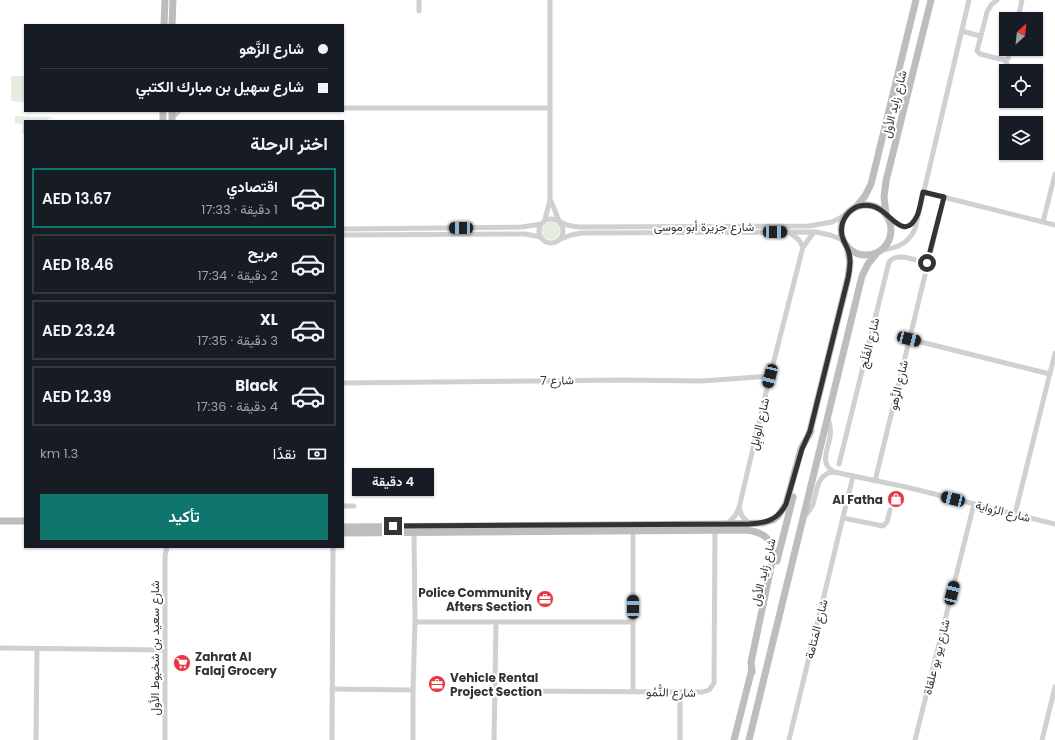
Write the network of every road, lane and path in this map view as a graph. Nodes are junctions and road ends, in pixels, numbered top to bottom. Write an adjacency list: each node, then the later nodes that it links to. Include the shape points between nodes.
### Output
1 (165, 0): 12 (main road)
2 (173, 0): 13 (main road)
3 (419, 0): 10 (street)
4 (550, 0): 20 (street)
5 (916, 0): 25 (main road, شارع زايد الأول, via 872,184)
6 (970, 0): 14 (street)
7 (997, 0): 15 (street, via 988,8)
8 (1022, 0): 11 (street)
9 (931, 1): 28 (main road, شارع زايد الأول, via 886,181 884,197)
10 (419, 11)
11 (1019, 12)
12 (164, 24)
13 (172, 24)
14 (962, 31): 15 (street); 22 (street)
15 (980, 36): 17 (street, via 977,48 979,54)
16 (1009, 56): 17 (street)
17 (1006, 60): 18 (street)
18 (1007, 64)
19 (344, 108): 20 (street)
20 (550, 108): 24 (street)
21 (1055, 174): 31 (street)
22 (923, 192): 23 (street); 26 (street)
23 (944, 197): 31 (street); 43 (street, شارع الزَّهو)
24 (550, 200): 29 (street); 30 (street)
25 (856, 207): 27 (main road); 28 (main road, via 878,208)
26 (917, 214): 28 (street, via 911,224 905,227); 42 (street, via 915,230 908,240 898,247)
27 (846, 215): 30 (street, شارع جزيرة أبو موسى, via 832,222 809,226 581,228); 40 (main road, via 841,227)
28 (887, 216): 42 (main road, via 892,233 890,241)
29 (546, 220): 30 (street, via 552,218); 32 (street)
30 (560, 221): 39 (street, via 564,229)
31 (1043, 222): 33 (street)
32 (541, 224): 34 (street, via 522,227); 38 (street)
33 (1055, 225)
34 (344, 229)
35 (788, 232): 36 (street, شارع جزيرة أبو موسى); 39 (street, شارع جزيرة أبو موسى, via 582,233); 41 (street, via 796,236)
36 (814, 232): 40 (street, شارع جزيرة أبو موسى, via 830,235); 41 (street, شارع الوابِل)
37 (344, 235): 38 (street, via 525,234)
38 (541, 237): 39 (street, via 551,243)
39 (561, 239)
40 (845, 243): 42 (main road, via 854,252 863,255); 50 (main road, شارع زايد الأول, via 850,262 848,278)
41 (803, 247): 47 (street, شارع الوابِل)
42 (879, 252): 49 (main road, via 868,264 862,276)
43 (927, 263): 44 (street, شارع الزَّهو); 51 (street, شارع الفَلَج, via 898,256 889,262)
44 (909, 339): 46 (street); 54 (street, شارع الزَّهو)
45 (1055, 353): 46 (street)
46 (1050, 374): 60 (street)
47 (770, 376): 48 (street, شارع 7, via 702,381); 58 (street, شارع الوابِل)
48 (344, 383)
49 (828, 418): 52 (street, via 830,432 825,460); 61 (main road)
50 (810, 431): 66 (main road, via 784,510 768,522); 83 (main road, شارع زايد الأول)
51 (839, 464)
52 (834, 472): 53 (street, شارع الرُواية); 61 (street, via 820,479 812,506)
53 (853, 476): 54 (street, شارع الرُواية); 62 (street, شارع المَتامة)
54 (875, 481): 55 (street, شارع الرُواية)
55 (974, 504): 60 (street, شارع الرُواية); 99 (street, شارع يو بو علقاة)
56 (344, 506): 57 (street)
57 (354, 506)
58 (739, 508): 65 (street, شارع الوابِل); 66 (street)
59 (890, 510): 62 (street, via 888,522 883,526)
60 (1015, 514): 67 (street, شارع الرُواية)
61 (804, 518): 97 (main road)
62 (843, 518): 98 (street, شارع المَتامة)
63 (0, 521): 64 (main road)
64 (24, 521)
65 (727, 524): 66 (main road); 68 (main road)
66 (749, 524)
67 (1055, 524)
68 (344, 527)
69 (715, 530): 70 (main road); 83 (main road, via 756,532 767,537 774,548 774,560 752,658); 89 (street, شارع النُّمُو, via 714,683 706,692)
70 (633, 531): 71 (main road); 79 (street)
71 (414, 532): 72 (main road); 77 (street)
72 (344, 533)
73 (163, 548): 76 (street, شارع سعيد بن شخبوط الأول)
74 (167, 548): 76 (street, شارع سعيد بن شخبوط الأول)
75 (333, 548): 85 (street)
76 (165, 556): 82 (street, شارع سعيد بن شخبوط الأول)
77 (415, 622): 78 (street); 86 (street)
78 (496, 622): 79 (street); 87 (street)
79 (633, 622): 88 (street)
80 (0, 648): 81 (street)
81 (36, 649): 82 (street); 90 (street)
82 (165, 650): 91 (street, شارع سعيد بن شخبوط الأول)
83 (752, 672): 96 (main road, شارع زايد الأول)
84 (1055, 687): 100 (street)
85 (332, 689): 86 (street); 92 (street)
86 (413, 690): 93 (street)
87 (494, 691): 88 (street, شارع النُّمُو); 94 (street)
88 (633, 691): 89 (street, شارع النُّمُو)
89 (680, 692): 95 (street)
90 (36, 740)
91 (165, 740)
92 (332, 740)
93 (413, 740)
94 (494, 740)
95 (680, 740)
96 (734, 740)
97 (749, 740)
98 (789, 740)
99 (916, 740)
100 (1042, 740)

